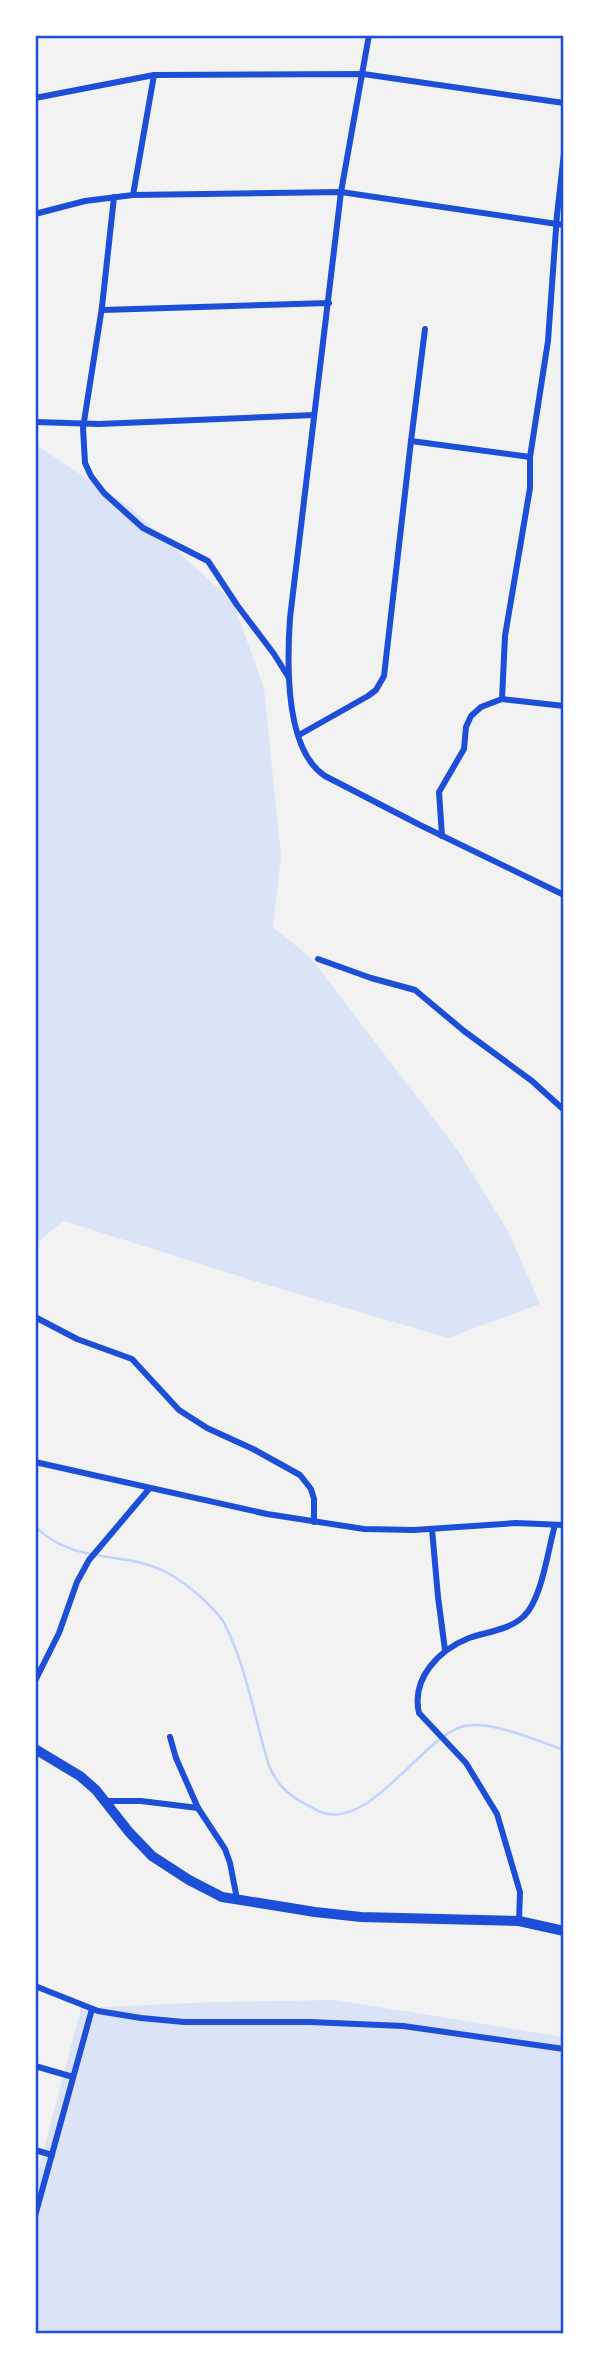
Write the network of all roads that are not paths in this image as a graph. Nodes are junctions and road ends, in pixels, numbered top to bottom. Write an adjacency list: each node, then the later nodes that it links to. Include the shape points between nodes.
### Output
1 (369, 35): 2 (street)
2 (363, 74): 3 (street); 5 (street); 7 (street)
3 (154, 75): 4 (street); 8 (street)
4 (35, 98)
5 (564, 103)
6 (564, 153): 11 (street)
7 (341, 192): 8 (street); 11 (street); 13 (street)
8 (133, 195): 9 (street)
9 (114, 197): 10 (street); 14 (street)
10 (35, 214)
11 (556, 225): 12 (street); 20 (street, via 548,341)
12 (564, 225)
13 (329, 303): 14 (street); 16 (street)
14 (102, 310): 18 (street)
15 (425, 329): 19 (street)
16 (314, 415): 18 (street); 21 (street, via 290,618)
17 (35, 422): 18 (street)
18 (84, 423): 21 (street, via 85,463 104,493 143,528 208,561)
19 (411, 441): 20 (street); 24 (street, via 384,676 368,696)
20 (530, 457): 22 (street, via 530,488 505,636)
21 (289, 679): 24 (street)
22 (502, 699): 23 (street); 25 (street, via 481,707 466,727 464,749 439,792)
23 (564, 706)
24 (299, 735): 25 (street, via 317,770)
25 (442, 836): 26 (street)
26 (564, 895)
27 (317, 958): 28 (street, via 415,990)
28 (564, 1110)
29 (35, 1317): 32 (street, via 77,1339 132,1359 179,1410 300,1475 314,1499)
30 (35, 1462): 31 (street)
31 (149, 1489): 32 (street); 37 (street, via 89,1560)
32 (314, 1522): 35 (street, via 363,1529)
33 (555, 1525): 34 (street); 35 (street); 36 (street, via 535,1599 525,1616)
34 (564, 1525)
35 (432, 1529): 36 (street)
36 (445, 1650): 43 (street, via 424,1674 419,1713 466,1763 496,1814 520,1892)
37 (35, 1681)
38 (170, 1737): 41 (street)
39 (35, 1749): 40 (main road, via 80,1776)
40 (106, 1801): 41 (street); 42 (main road, via 152,1856 207,1891)
41 (198, 1808): 42 (street, via 225,1849)
42 (237, 1899): 43 (main road, via 360,1917)
43 (519, 1921): 44 (main road)
44 (564, 1931)
45 (35, 1986): 46 (street)
46 (92, 2009): 47 (street, via 184,2022 403,2026); 49 (street)
47 (564, 2049)
48 (35, 2066): 49 (street)
49 (73, 2077): 51 (street)
50 (35, 2150): 51 (street)
51 (52, 2155): 52 (street)
52 (37, 2200): 53 (street)
53 (35, 2216)

